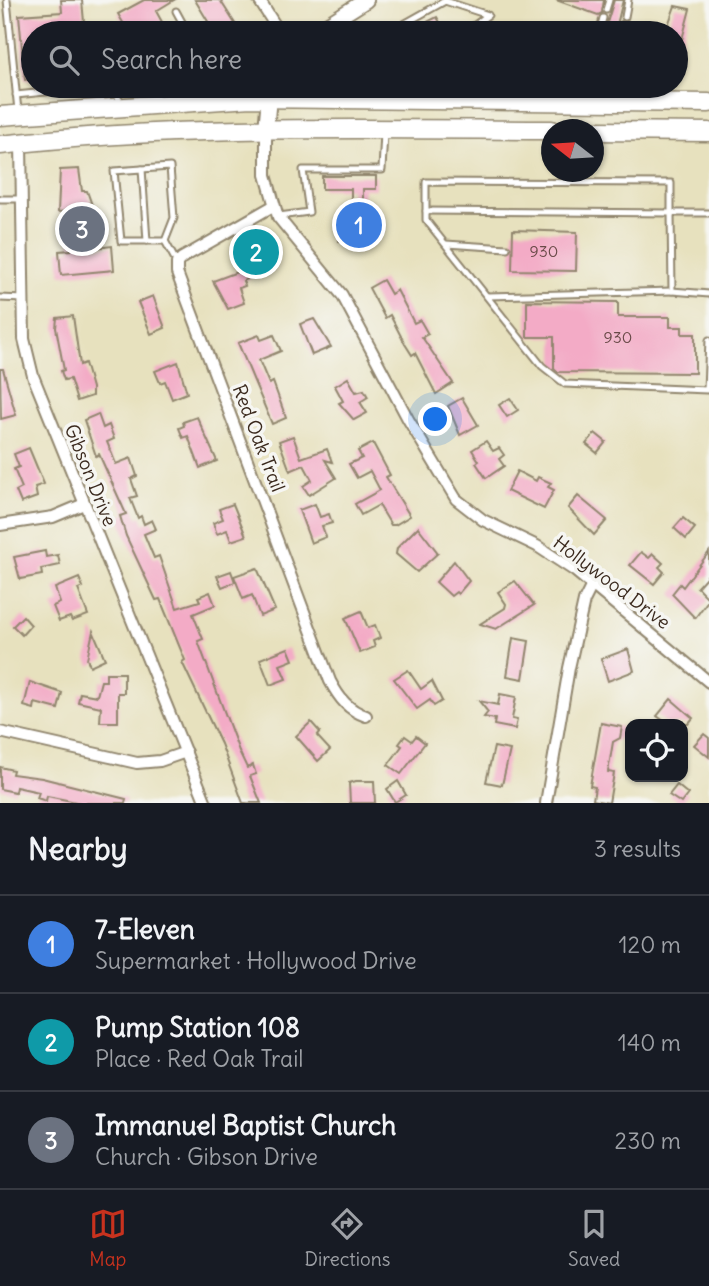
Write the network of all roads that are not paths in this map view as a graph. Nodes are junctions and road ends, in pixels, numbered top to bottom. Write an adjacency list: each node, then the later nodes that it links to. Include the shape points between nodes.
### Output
1 (7, 0): 18 (lane)
2 (259, 0): 12 (street)
3 (366, 0): 13 (street)
4 (609, 0): 7 (lane)
5 (628, 0): 9 (lane)
6 (436, 2): 14 (lane); 15 (lane, via 450,1 488,15)
7 (606, 10)
8 (176, 11): 11 (lane)
9 (625, 17)
10 (603, 18): 16 (lane)
11 (181, 21)
12 (272, 21)
13 (342, 21)
14 (407, 21)
15 (480, 21)
16 (602, 21)
17 (21, 94): 18 (lane)
18 (16, 95): 27 (lane)
19 (88, 98): 26 (lane)
20 (118, 98): 25 (lane)
21 (170, 98): 25 (main road)
22 (269, 98): 29 (street)
23 (389, 98): 24 (main road)
24 (709, 103)
25 (119, 105): 26 (main road)
26 (89, 108): 27 (main road)
27 (19, 114): 28 (main road)
28 (0, 116)
29 (267, 130): 30 (main road); 34 (main road); 39 (street, Hollywood Drive, via 267,175)
30 (384, 130): 31 (main road); 39 (lane, via 382,170 303,170 309,212)
31 (541, 130)
32 (604, 131): 33 (main road)
33 (709, 132)
34 (21, 143): 35 (main road); 38 (street, Gibson Drive)
35 (0, 145)
36 (142, 169): 43 (lane); 43 (lane, via 114,171 121,241); 44 (lane, via 170,167 174,218)
37 (0, 199): 38 (lane)
38 (22, 199): 52 (street, Gibson Drive)
39 (276, 211): 47 (street); 56 (street, Hollywood Drive, via 342,295 456,499 483,520 537,546)
40 (426, 211): 42 (lane); 42 (lane, via 426,182 671,183); 45 (lane, via 426,220)
41 (709, 213): 42 (lane)
42 (671, 214): 48 (lane)
43 (147, 241): 44 (lane)
44 (165, 241): 47 (lane)
45 (446, 244): 46 (lane); 50 (lane)
46 (507, 247)
47 (177, 263): 58 (street, Red Oak Trail, via 330,681 345,703)
48 (672, 291): 49 (lane); 50 (lane)
49 (709, 294)
50 (487, 296): 53 (lane, via 542,366 565,384 707,390)
51 (0, 298): 52 (lane)
52 (24, 299): 54 (street, Gibson Drive, via 24,339 33,376)
53 (709, 340)
54 (84, 504): 55 (street, via 39,521); 60 (street, Gibson Drive)
55 (0, 525)
56 (592, 585): 57 (street, Hollywood Drive); 62 (street, via 569,668)
57 (709, 682)
58 (366, 716)
59 (0, 732): 60 (street, via 137,762 160,761)
60 (186, 752): 61 (street, Gibson Drive)
61 (206, 803)
62 (546, 803)

